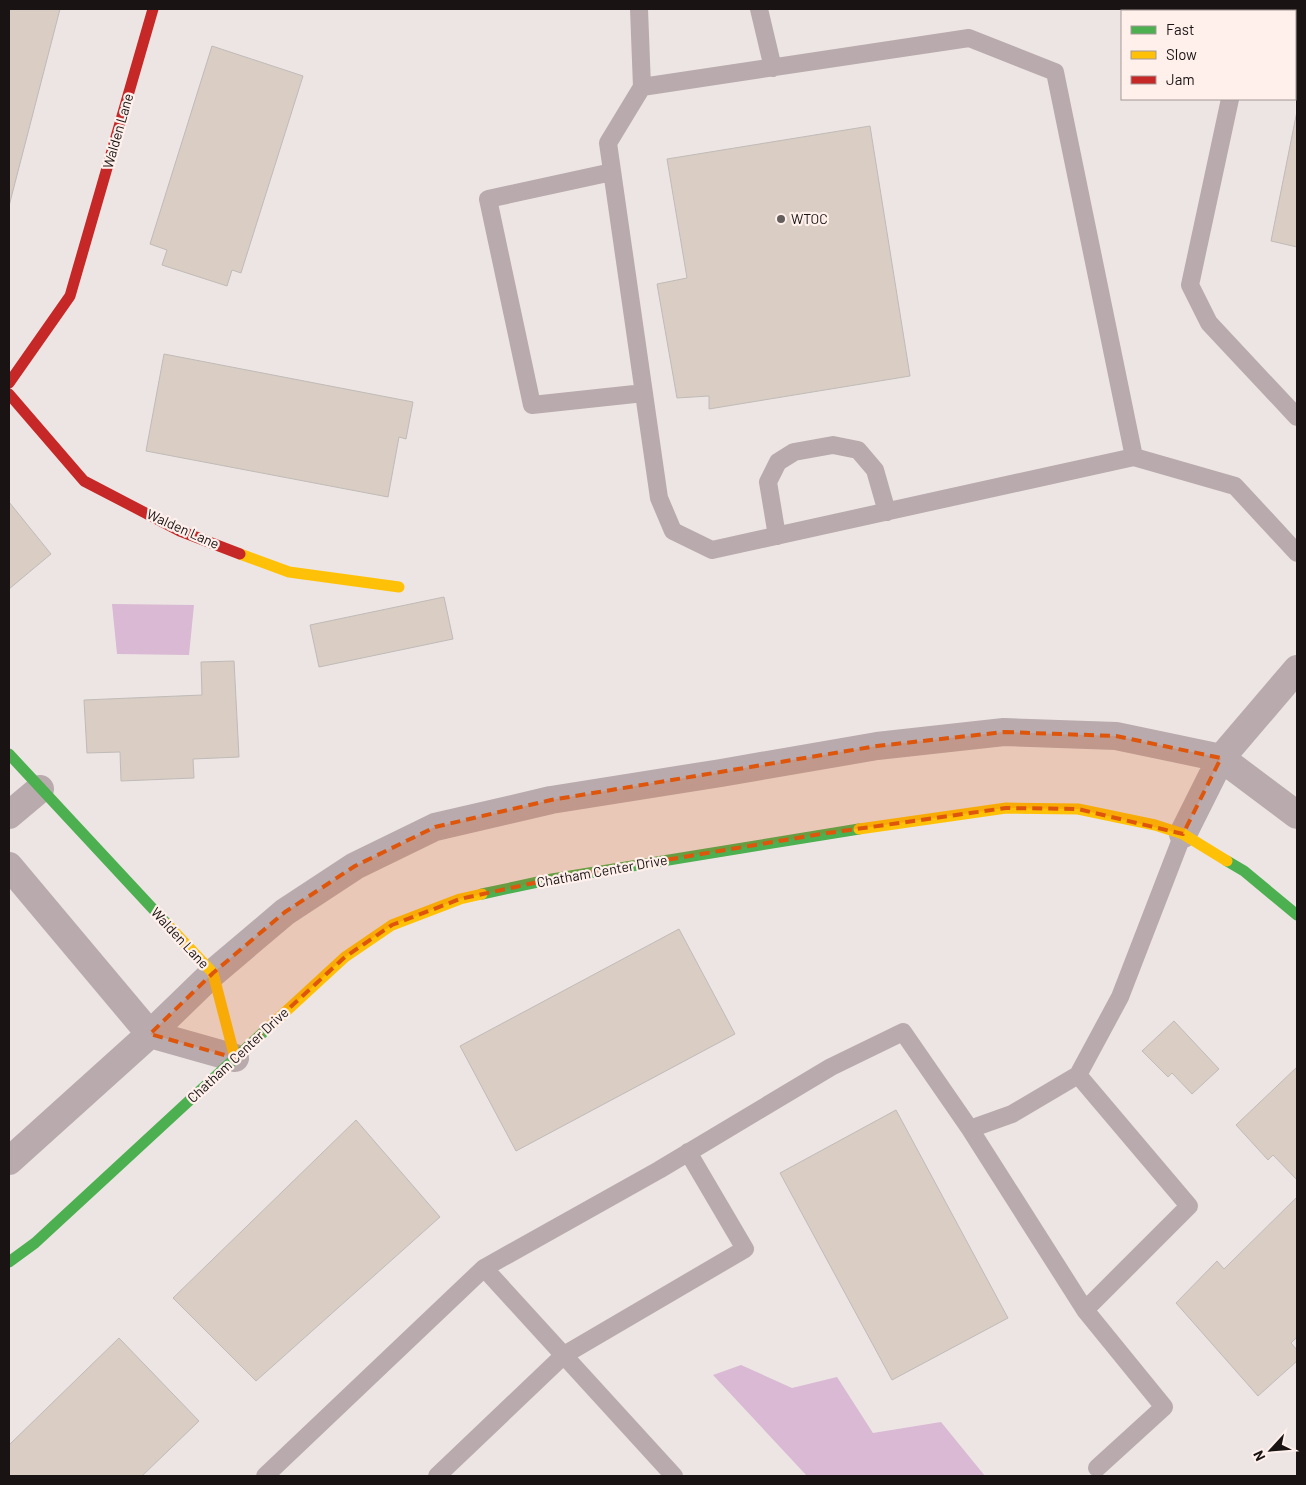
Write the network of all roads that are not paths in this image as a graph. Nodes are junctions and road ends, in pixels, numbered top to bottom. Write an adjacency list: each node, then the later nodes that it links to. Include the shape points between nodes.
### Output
1 (153, 9): 8 (street, Walden Lane, via 70,296)
2 (638, 9): 5 (lane)
3 (759, 9): 4 (lane)
4 (773, 68): 5 (lane); 12 (lane, via 969,38 1055,72)
5 (642, 87): 7 (lane, via 608,143)
6 (1230, 100): 11 (lane, via 1190,284 1209,323)
7 (612, 172): 9 (lane); 9 (lane, via 488,200 532,405)
8 (9, 383)
9 (644, 393): 14 (lane, via 659,498 673,531 712,550)
10 (9, 394): 16 (street, Walden Lane, via 84,481 180,531 289,572)
11 (1297, 417)
12 (1134, 457): 13 (lane); 15 (lane, via 1235,486)
13 (887, 512): 14 (lane); 14 (lane, via 875,470 858,450 834,445 794,452 778,462 768,482)
14 (777, 536)
15 (1297, 553)
16 (399, 587)
17 (1297, 669): 19 (street)
18 (9, 754): 20 (street, Walden Lane)
19 (1221, 758): 22 (street); 23 (street); 26 (street, via 1116,736 1004,732 878,746 551,800 435,827 355,866 285,912)
20 (40, 789): 21 (street); 26 (street, Walden Lane)
21 (9, 815)
22 (1297, 815)
23 (1183, 834): 25 (street, Chatham Center Drive, via 1244,871); 28 (street, Chatham Center Drive, via 1078,809 1006,808 783,840 552,879 460,899 392,925 344,957); 29 (lane, via 1120,997)
24 (9, 866): 27 (street)
25 (1297, 915)
26 (212, 973): 27 (street); 28 (street, Walden Lane)
27 (150, 1034): 28 (street); 32 (street)
28 (235, 1058): 33 (street, Chatham Center Drive, via 35,1243)
29 (1078, 1075): 30 (lane, via 1012,1114); 35 (lane, via 1189,1206)
30 (970, 1129): 31 (lane, via 903,1032 831,1067); 35 (lane)
31 (688, 1152): 34 (lane); 36 (lane, via 744,1250)
32 (9, 1161)
33 (9, 1262)
34 (484, 1268): 36 (lane); 38 (lane)
35 (1085, 1310): 37 (lane, via 1164,1407)
36 (564, 1355): 39 (lane); 40 (lane)
37 (1097, 1468)
38 (265, 1476)
39 (437, 1476)
40 (674, 1476)

